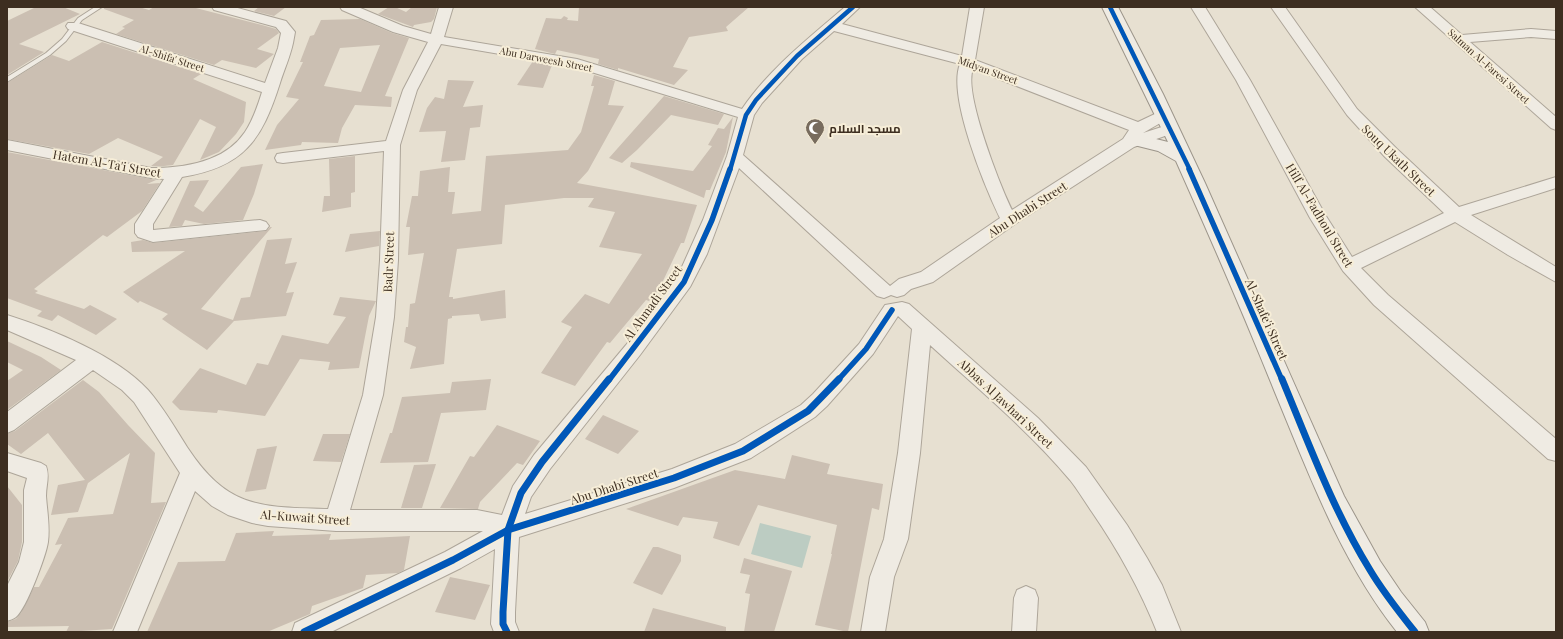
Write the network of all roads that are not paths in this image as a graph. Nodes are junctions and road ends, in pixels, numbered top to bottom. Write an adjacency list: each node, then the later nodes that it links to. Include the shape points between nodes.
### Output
1 (99, 7): 11 (lane)
2 (219, 7): 20 (street, Hatem Al-Ta'i Street, via 281,24 287,29 288,35)
3 (347, 7): 16 (street, Abu Darweesh Street, via 398,29)
4 (446, 7): 16 (street, Badr Street)
5 (852, 7): 12 (street, Al Ahmadi Street)
6 (977, 7): 18 (street)
7 (1110, 7): 22 (street, Al-Shafe'i Street)
8 (1198, 7): 35 (street, Hilf Al-Fadhoul Street, via 1243,80 1319,218)
9 (1278, 7): 32 (street, Souq Ukath Street, via 1356,117)
10 (1422, 7): 15 (street, Salman Al-Faresi Street)
11 (73, 26): 19 (lane, via 57,47); 20 (street, Al-Shifa' Street)
12 (833, 26): 18 (street, Midyan Street); 21 (street, Al Ahmadi Street, via 797,56 756,100)
13 (1540, 33): 14 (street); 15 (street); 17 (street)
14 (1556, 36)
15 (1460, 39): 23 (street, Salman Al-Faresi Street)
16 (436, 40): 21 (street, Abu Darweesh Street, via 577,63); 26 (street, Badr Street, via 410,90)
17 (1556, 44)
18 (968, 62): 24 (street, Midyan Street); 33 (street, via 964,78 967,102 994,189)
19 (7, 80)
20 (271, 90): 30 (street, Hatem Al-Ta'i Street, via 253,131 238,148 212,163)
21 (746, 115): 27 (street, Al Ahmadi Street)
22 (1167, 122): 24 (street, Abu Dhabi Street); 28 (street, Al-Shafe'i Street)
23 (1556, 125)
24 (1136, 137): 28 (street); 33 (street, Abu Dhabi Street)
25 (7, 145): 30 (street, Hatem Al-Ta'i Street, via 151,173)
26 (392, 145): 29 (street); 45 (street, Badr Street, via 385,317 373,395)
27 (735, 156): 37 (street, Abbas Al Jawhari Street); 46 (street, Al Ahmadi Street, via 704,241 684,282 542,462 520,493)
28 (1183, 157): 55 (street, Al-Shafe'i Street, via 1337,510 1378,586)
29 (283, 158)
30 (176, 173): 34 (street, via 144,224 144,233 153,236)
31 (1556, 182): 32 (street)
32 (1456, 214): 35 (street); 36 (street, Souq Ukath Street)
33 (1009, 220): 37 (street, Abu Dhabi Street, via 927,277 919,289)
34 (260, 226)
35 (1349, 266): 42 (street, Hilf Al-Fadhoul Street, via 1381,300)
36 (1556, 275)
37 (897, 300): 39 (street, Abbas Al Jawhari Street); 46 (street, Abu Dhabi Street, via 866,349 820,400 808,411 743,451 674,478)
38 (7, 322): 40 (street, Al-Kuwait Street)
39 (922, 327): 52 (street, via 909,453 896,539 882,577); 54 (street, Abbas Al Jawhari Street, via 1031,424 1078,474 1140,566)
40 (92, 360): 41 (street); 44 (street, Al-Kuwait Street, via 120,378 142,397 177,453)
41 (7, 424)
42 (1556, 452)
43 (7, 462): 48 (street, via 33,470 38,476 35,496 36,547)
44 (192, 471): 45 (street, Al-Kuwait Street, via 204,487 217,497 248,512 266,516); 49 (street)
45 (336, 521): 46 (street, Al-Kuwait Street, via 477,520 496,523)
46 (508, 530): 50 (street, Abu Dhabi Street, via 453,560); 51 (street, Al Ahmadi Street, via 503,612 503,624)
47 (1026, 598): 53 (street)
48 (7, 609)
49 (125, 632)
50 (304, 632)
51 (507, 632)
52 (873, 632)
53 (1024, 632)
54 (1169, 632)
55 (1415, 632)

